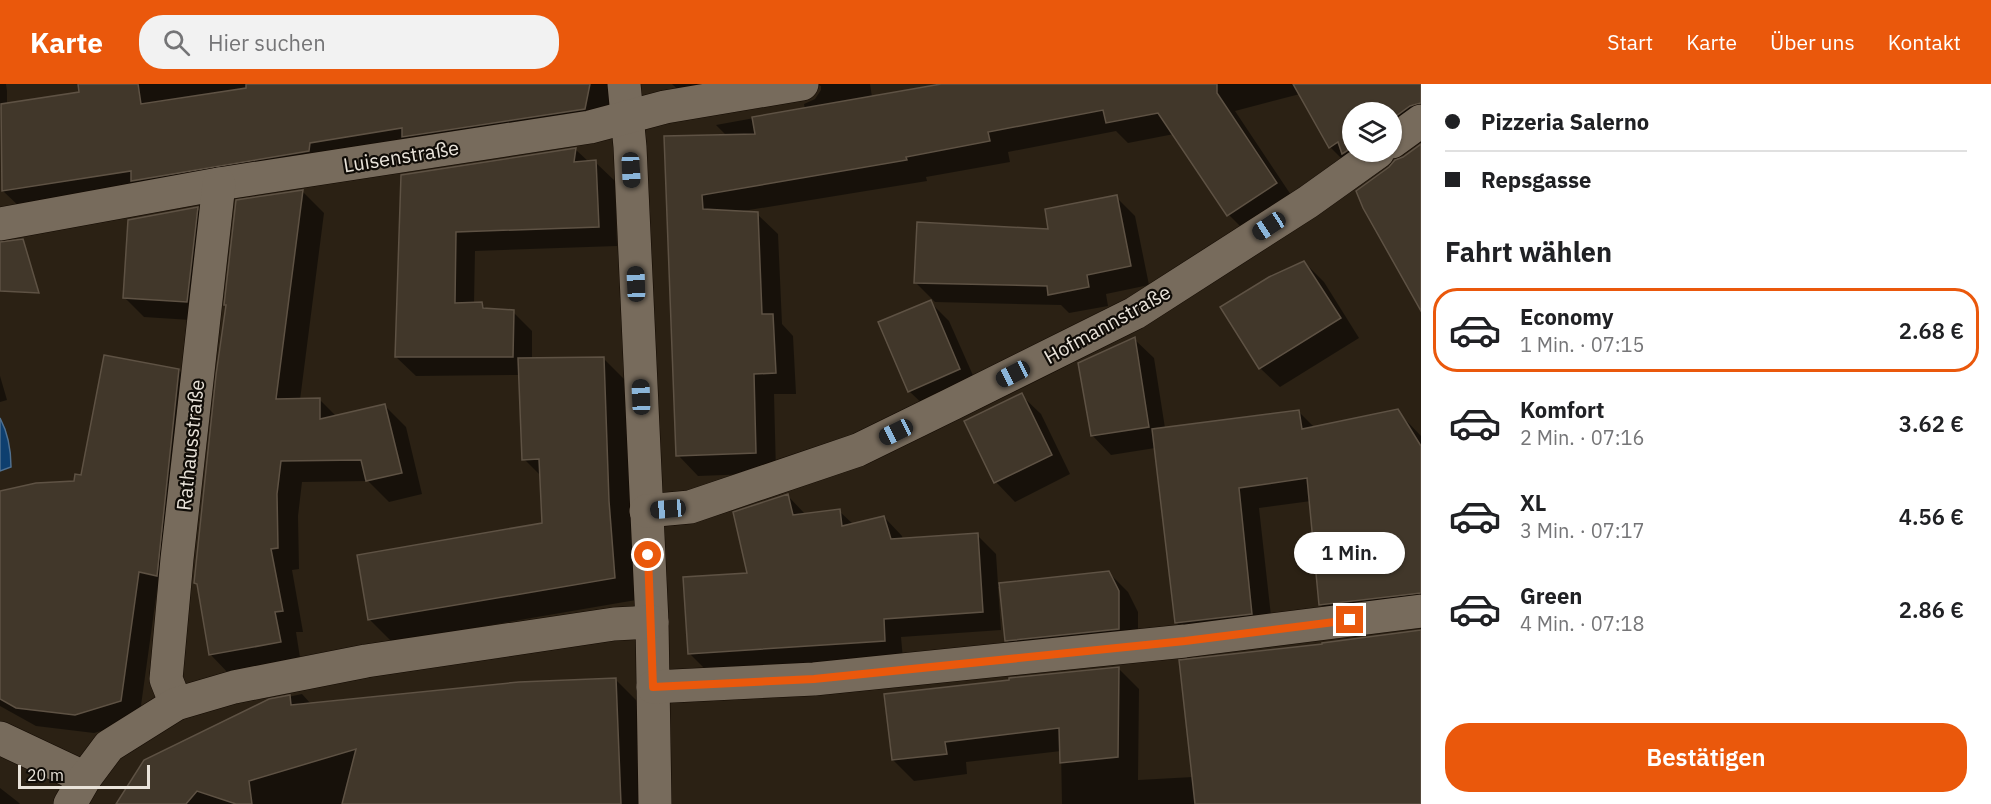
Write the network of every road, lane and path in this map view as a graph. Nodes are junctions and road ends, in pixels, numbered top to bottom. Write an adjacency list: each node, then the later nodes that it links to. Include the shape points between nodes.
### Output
1 (624, 84): 3 (street)
2 (802, 84): 3 (street, Luisenstraße, via 665,107)
3 (626, 118): 7 (street, Luisenstraße, via 590,127); 9 (street)
4 (1421, 121): 5 (street)
5 (1402, 135)
6 (1364, 162): 9 (street, Hofmannstraße, via 1135,313 942,410 858,450 690,507)
7 (219, 184): 8 (street, Luisenstraße); 13 (street, Rathausstraße, via 166,679)
8 (0, 224)
9 (646, 511): 11 (street)
10 (1421, 611): 12 (street, via 1185,641 849,675)
11 (652, 622): 12 (street); 13 (street, via 614,624 366,661 234,687)
12 (653, 687): 16 (street)
13 (176, 704): 15 (street, via 109,746)
14 (0, 738): 15 (street)
15 (77, 791)
16 (655, 804)

